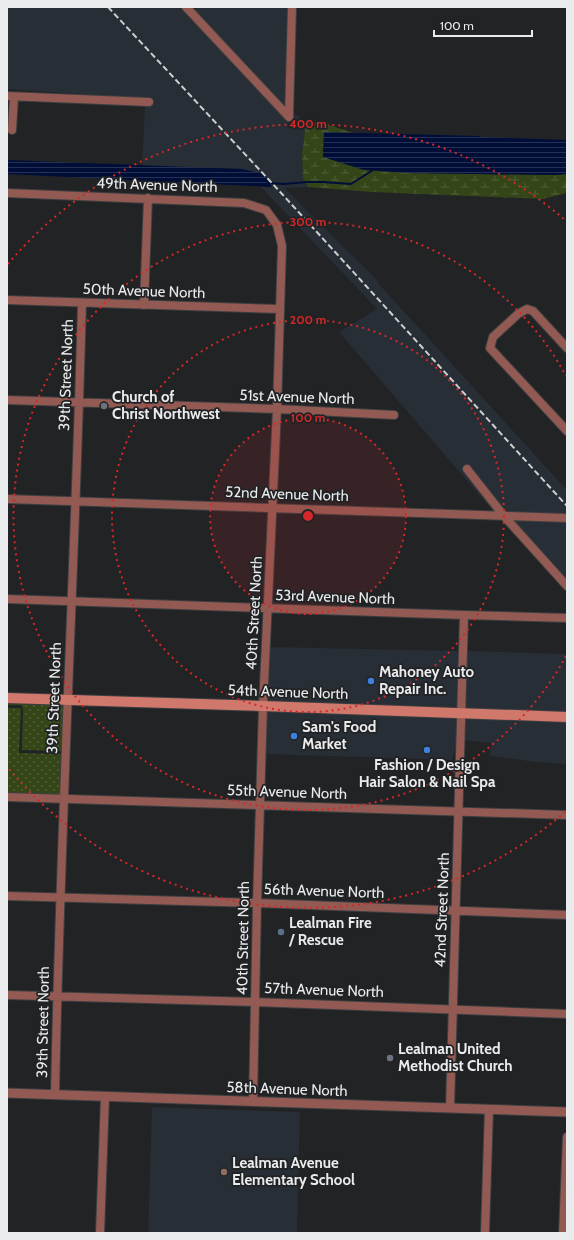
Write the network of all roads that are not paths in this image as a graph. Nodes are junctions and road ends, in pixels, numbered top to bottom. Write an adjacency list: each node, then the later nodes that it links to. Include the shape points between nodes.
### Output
1 (292, 7): 2 (street, via 288,118)
2 (189, 8)
3 (10, 96): 4 (street); 5 (street)
4 (149, 102)
5 (12, 130)
6 (7, 193): 7 (street, 49th Avenue North)
7 (148, 198): 8 (street, 49th Avenue North, via 244,203 266,210 277,225); 11 (street)
8 (282, 246): 12 (street, 40th Street North)
9 (7, 300): 10 (street, 50th Avenue North)
10 (82, 303): 11 (street, 50th Avenue North); 15 (street, 39th Street North)
11 (144, 305): 12 (street, 50th Avenue North)
12 (280, 309): 16 (street, 40th Street North)
13 (567, 348): 18 (street, via 533,311 528,309 518,314 493,337 490,348)
14 (7, 400): 15 (street, 51st Avenue North)
15 (79, 403): 16 (street, 51st Avenue North); 21 (street, 39th Street North)
16 (277, 409): 17 (street, 51st Avenue North); 22 (street, 40th Street North)
17 (394, 415)
18 (565, 425)
19 (467, 469): 23 (street)
20 (7, 499): 21 (street, 52nd Avenue North)
21 (76, 501): 22 (street, 52nd Avenue North); 27 (street, 39th Street North)
22 (272, 508): 23 (street, 52nd Avenue North); 28 (street, 40th Street North)
23 (504, 516): 24 (street, 52nd Avenue North); 25 (street)
24 (567, 518)
25 (567, 586)
26 (7, 599): 27 (street, 53rd Avenue North)
27 (72, 601): 28 (street, 53rd Avenue North); 32 (street, 39th Street North)
28 (268, 608): 29 (street, 53rd Avenue North); 33 (street, 40th Street North)
29 (464, 615): 30 (street, 53rd Avenue North); 34 (street, 42nd Street North)
30 (567, 618)
31 (7, 698): 32 (main road, 54th Avenue North)
32 (68, 700): 33 (main road, 54th Avenue North); 37 (street, 39th Street North)
33 (263, 706): 34 (main road, 54th Avenue North); 38 (street, 40th Street North)
34 (461, 713): 35 (main road, 54th Avenue North); 39 (street, 42nd Street North)
35 (567, 717)
36 (7, 797): 37 (street, 55th Avenue North)
37 (64, 799): 38 (street, 55th Avenue North); 42 (street, 39th Street North)
38 (260, 805): 39 (street, 55th Avenue North); 43 (street, 40th Street North)
39 (459, 812): 40 (street, 55th Avenue North); 44 (street, 42nd Street North)
40 (567, 815)
41 (7, 896): 42 (street, 56th Avenue North)
42 (60, 898): 43 (street, 56th Avenue North); 47 (street, 39th Street North)
43 (257, 903): 44 (street, 56th Avenue North); 48 (street, 40th Street North)
44 (456, 910): 45 (street, 56th Avenue North); 49 (street, 42nd Street North)
45 (567, 915)
46 (7, 994): 47 (street, 57th Avenue North)
47 (57, 996): 48 (street, 57th Avenue North); 52 (street, 39th Street North)
48 (255, 1002): 49 (street, 57th Avenue North); 54 (street, 40th Street North)
49 (453, 1010): 50 (street, 57th Avenue North); 55 (street, 42nd Street North)
50 (567, 1014)
51 (7, 1093): 52 (street, 58th Avenue North)
52 (55, 1095): 53 (street, 58th Avenue North)
53 (104, 1097): 54 (street, 58th Avenue North); 59 (street)
54 (253, 1102): 55 (street, 58th Avenue North)
55 (450, 1108): 56 (street, 58th Avenue North)
56 (489, 1109): 57 (street, 58th Avenue North); 60 (street)
57 (567, 1112)
58 (567, 1137): 61 (street)
59 (100, 1233)
60 (485, 1233)
61 (563, 1233)

